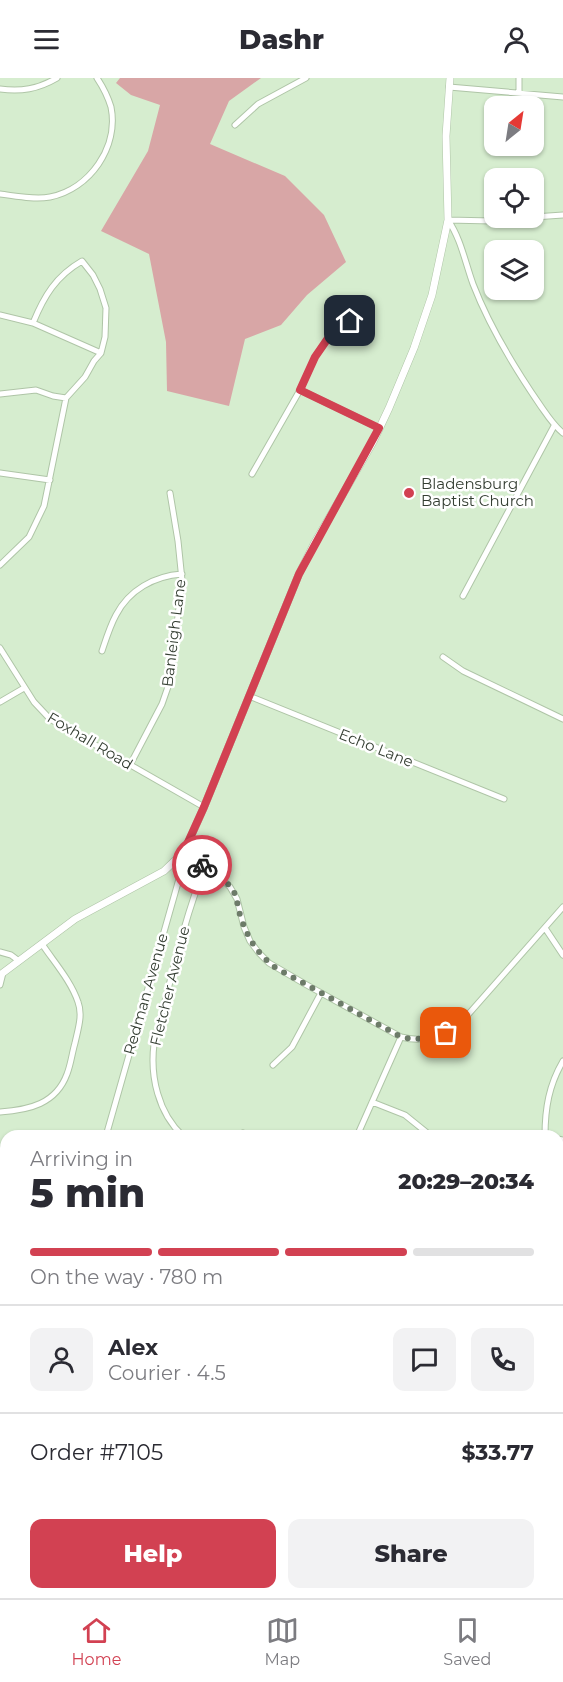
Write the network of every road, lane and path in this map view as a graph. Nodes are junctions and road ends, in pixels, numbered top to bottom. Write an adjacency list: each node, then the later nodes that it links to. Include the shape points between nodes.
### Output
1 (57, 78): 7 (street, via 32,89)
2 (97, 78): 11 (street, via 108,99 112,120 107,147 93,172 68,192 50,197)
3 (306, 78): 10 (street, via 258,104)
4 (450, 78): 6 (street)
5 (519, 78): 8 (street)
6 (449, 87): 8 (street); 14 (street)
7 (0, 89)
8 (519, 92): 9 (street)
9 (563, 97)
10 (235, 125)
11 (0, 194)
12 (563, 215): 13 (street)
13 (544, 216)
14 (448, 220): 15 (street); 23 (street, via 500,339); 24 (street, via 423,323)
15 (484, 221)
16 (367, 310): 20 (street, via 333,331 315,357)
17 (0, 315): 18 (street)
18 (33, 323): 19 (street); 19 (street, via 46,294 82,261 106,308)
19 (101, 353): 22 (street)
20 (300, 390): 24 (street); 27 (street)
21 (0, 394): 22 (street, via 36,390)
22 (66, 398): 28 (street)
23 (554, 426): 25 (street); 32 (street)
24 (379, 428): 37 (street, via 299,574)
25 (563, 433)
26 (0, 473): 28 (street)
27 (252, 474)
28 (50, 480): 30 (street, via 44,506 28,537)
29 (170, 493): 31 (street, Banleigh Lane)
30 (0, 565)
31 (182, 574): 34 (street, via 150,582 128,598 116,615); 40 (street, Banleigh Lane, via 170,681 160,710)
32 (463, 596)
33 (0, 648): 36 (street, Foxhall Road)
34 (102, 651)
35 (443, 657): 39 (street, via 463,671)
36 (24, 688): 38 (street); 40 (street, Foxhall Road, via 50,719)
37 (249, 696): 41 (street, Echo Lane); 42 (street)
38 (0, 702)
39 (563, 719)
40 (130, 765): 42 (street, Foxhall Road)
41 (504, 799)
42 (204, 807): 43 (street)
43 (184, 852): 44 (street); 47 (street, via 164,871 84,913); 59 (street, Redman Avenue)
44 (205, 867): 53 (street, via 234,892 244,927 259,953 276,968); 60 (street, Fletcher Avenue, via 154,1044 158,1096)
45 (563, 907): 46 (street)
46 (545, 928): 49 (street); 54 (street, via 455,1029 424,1039)
47 (42, 944): 50 (street); 58 (street, via 79,1003 70,1067 59,1089 47,1101)
48 (0, 952): 50 (street)
49 (563, 955)
50 (20, 960): 51 (street)
51 (2, 974): 52 (street)
52 (0, 985)
53 (321, 993): 54 (street); 56 (street, via 292,1047)
54 (401, 1037): 57 (street)
55 (563, 1061): 63 (street, via 548,1098)
56 (273, 1065)
57 (372, 1102): 61 (street); 62 (street, via 405,1115)
58 (0, 1112)
59 (108, 1130)
60 (174, 1130)
61 (360, 1130)
62 (424, 1130)
63 (545, 1130)

